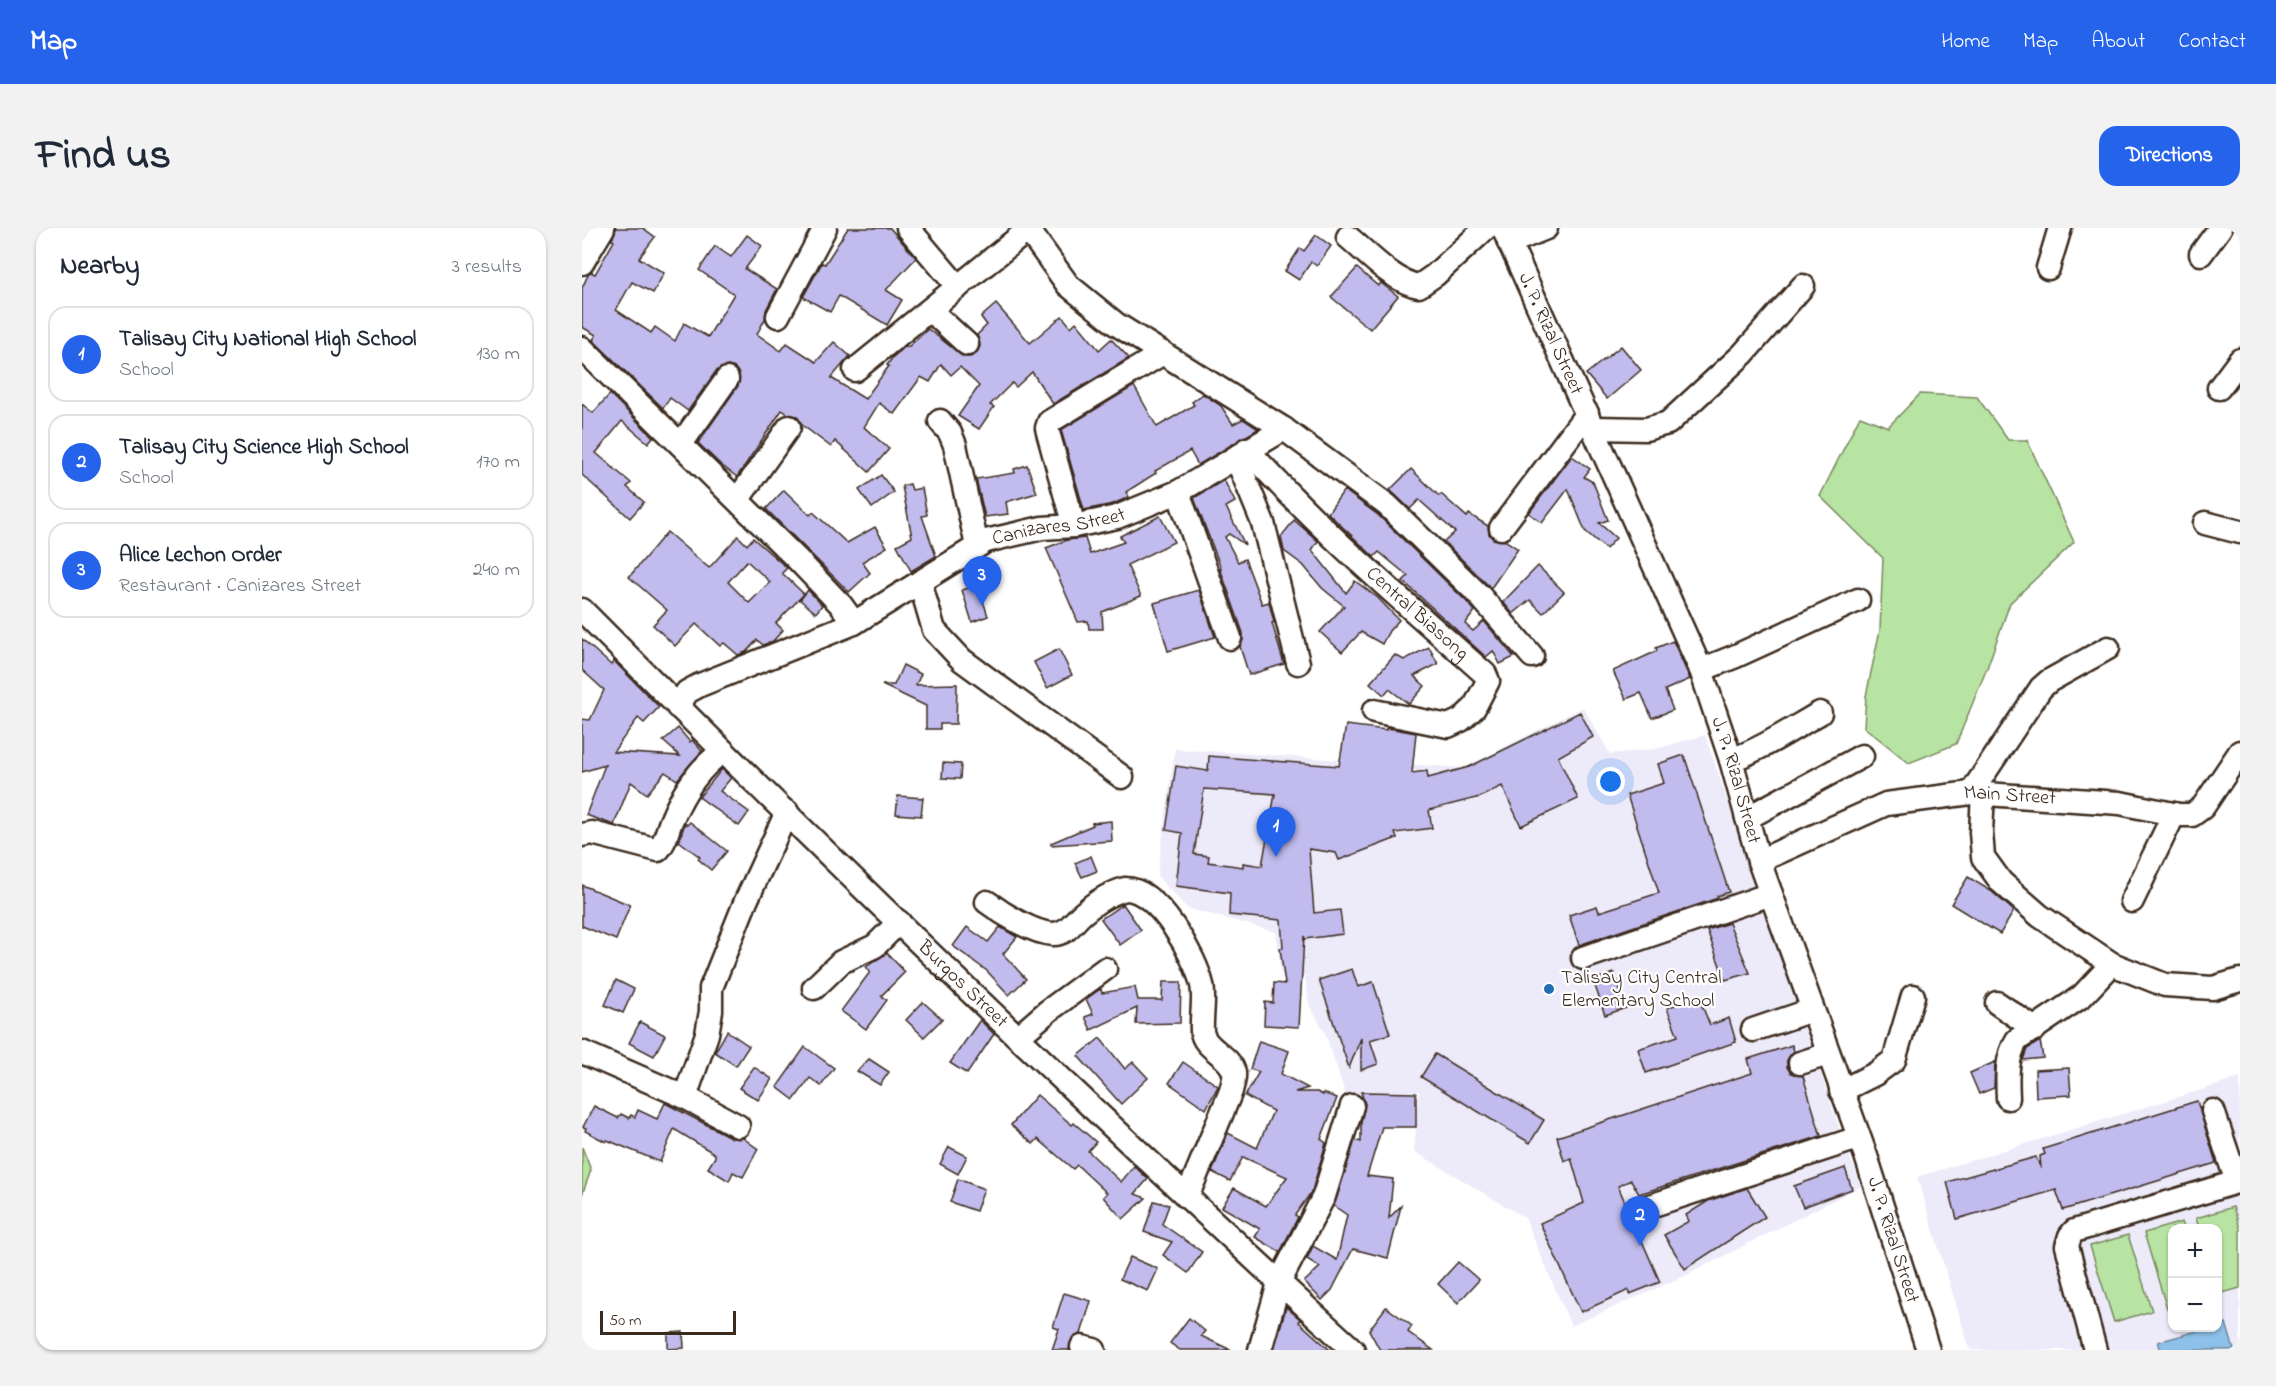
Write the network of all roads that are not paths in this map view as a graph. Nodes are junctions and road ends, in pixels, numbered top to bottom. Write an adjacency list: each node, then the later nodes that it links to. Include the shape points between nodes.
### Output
1 (603, 228): 12 (street)
2 (825, 228): 17 (street)
3 (908, 228): 15 (street)
4 (1486, 228): 10 (street, via 1419,286 1399,279)
5 (1546, 228): 9 (street)
6 (2061, 228): 13 (street)
7 (2220, 228): 11 (street)
8 (1028, 229): 15 (street); 20 (street, via 1068,285 1116,324)
9 (1506, 236): 25 (street, J. P. Rizal Street)
10 (1348, 237)
11 (2201, 254)
12 (582, 263)
13 (2048, 268)
14 (1803, 286): 25 (street, via 1743,354 1668,423 1646,429)
15 (958, 287): 16 (street)
16 (930, 310): 18 (street); 22 (street)
17 (778, 316)
18 (967, 344)
19 (582, 348): 29 (street)
20 (1163, 353): 28 (street); 34 (street, via 1049,422 1047,428)
21 (2240, 360): 24 (street)
22 (855, 370)
23 (727, 379): 29 (street)
24 (2219, 388)
25 (1590, 420): 35 (street); 46 (street, J. P. Rizal Street)
26 (940, 421): 37 (street, via 955,445)
27 (789, 427): 32 (street)
28 (1284, 429): 30 (street, Canizares Street); 44 (street, via 1388,505 1479,595)
29 (681, 444): 32 (street)
30 (1241, 453): 31 (street, Canizares Street); 45 (street); 48 (street, Central Biasong, via 1485,674 1488,681 1474,708 1448,726)
31 (1178, 492): 34 (street, Canizares Street, via 1117,517); 42 (street)
32 (738, 499): 41 (street, via 842,605)
33 (2205, 523): 36 (street)
34 (1074, 526): 37 (street, Canizares Street, via 1021,532)
35 (1501, 528)
36 (2237, 528)
37 (977, 546): 38 (street, Canizares Street)
38 (920, 582): 41 (street, Canizares Street); 54 (street, via 934,630 962,660)
39 (1858, 600): 46 (street)
40 (582, 610): 47 (street, Burgos Street)
41 (854, 623): 47 (street, Canizares Street, via 700,685 687,692)
42 (1230, 638)
43 (2108, 648): 55 (street, via 2041,688)
44 (1532, 656)
45 (1298, 663)
46 (1701, 670): 53 (street, J. P. Rizal Street)
47 (678, 707): 50 (street, Burgos Street)
48 (1374, 711)
49 (1820, 713): 53 (street, via 1752,753)
50 (723, 751): 56 (street, Burgos Street); 59 (street, via 709,761 685,794 658,850 592,833)
51 (2240, 752): 57 (street, Main Street, via 2203,807 2192,815)
52 (1862, 756): 58 (street)
53 (1731, 760): 58 (street, J. P. Rizal Street)
54 (1122, 777)
55 (1977, 793): 57 (street, Main Street, via 2120,803); 60 (street, Main Street, via 1886,804); 66 (street, via 1982,848 1988,865 2001,882 2040,916)
56 (787, 812): 64 (street, Burgos Street); 80 (street, via 711,988 707,1034)
57 (2174, 814): 62 (street)
58 (1747, 818): 60 (street, J. P. Rizal Street)
59 (582, 835)
60 (1759, 861): 61 (street, J. P. Rizal Street)
61 (1771, 894): 65 (street); 72 (street, J. P. Rizal Street)
62 (2132, 901)
63 (987, 902): 87 (street, via 1016,920 1054,934 1069,929 1081,915 1111,894 1125,890 1140,893 1155,904 1181,938 1203,987 1202,1034 1234,1073 1231,1091)
64 (899, 922): 69 (street, via 875,946 841,962); 75 (street, Burgos Street)
65 (1583, 958)
66 (2112, 964): 68 (street, via 2165,985 2213,988); 73 (street, via 2082,996)
67 (1105, 969): 75 (street)
68 (2240, 980)
69 (813, 988)
70 (1913, 996): 79 (street, via 1894,1060)
71 (1997, 1003): 73 (street)
72 (1812, 1010): 74 (street); 77 (street, J. P. Rizal Street)
73 (2035, 1029): 81 (street, via 2017,1040 2010,1050)
74 (1753, 1030)
75 (1018, 1037): 87 (street, Burgos Street)
76 (582, 1052): 80 (street)
77 (1828, 1054): 78 (street); 79 (street, J. P. Rizal Street)
78 (1800, 1063)
79 (1841, 1091): 85 (street, J. P. Rizal Street)
80 (685, 1097): 84 (street)
81 (2008, 1098)
82 (1352, 1106): 89 (street, via 1324,1196)
83 (2213, 1111): 86 (street)
84 (738, 1126)
85 (1858, 1138): 88 (street); 92 (street, J. P. Rizal Street)
86 (2239, 1182): 93 (street, via 2074,1231 2067,1246)
87 (1187, 1197): 89 (street, Burgos Street)
88 (1641, 1209)
89 (1280, 1283): 90 (street); 91 (street, Burgos Street)
90 (1260, 1350)
91 (1353, 1350)
92 (1928, 1350)
93 (2095, 1350)

